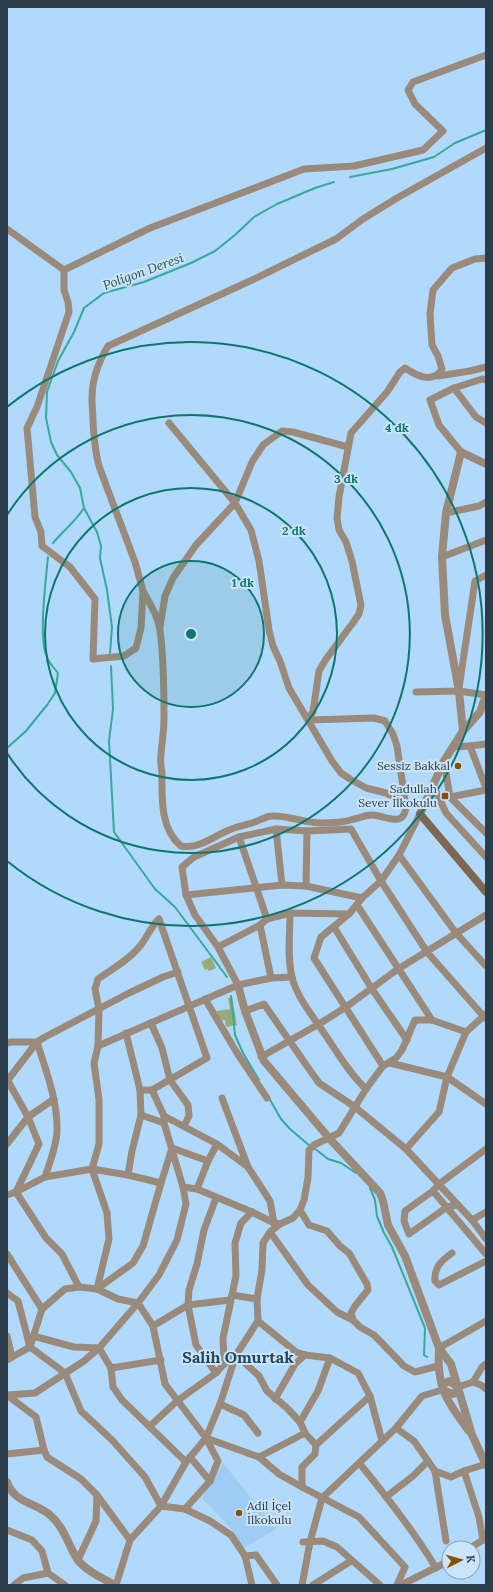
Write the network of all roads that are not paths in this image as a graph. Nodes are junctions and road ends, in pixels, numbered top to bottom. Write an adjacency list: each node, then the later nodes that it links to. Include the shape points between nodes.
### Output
1 (486, 55): 5 (street, via 413,82 408,90 415,104 443,131 423,150 354,166 304,169 150,228)
2 (486, 148): 21 (street, via 397,198 336,239 108,346 100,358 92,398 97,460 135,562)
3 (7, 229): 5 (street)
4 (486, 258): 7 (street, via 475,259 452,268 433,290 430,314 432,345 442,369)
5 (64, 270): 22 (street, via 64,290 69,312 37,407 27,428 36,518 42,546 70,567 95,599 93,659 124,656 136,648)
6 (486, 367): 7 (street)
7 (438, 376): 12 (street, via 424,377 405,368 351,433)
8 (486, 380): 9 (street)
9 (454, 388): 11 (street, via 476,417); 13 (street, via 430,400 439,425)
10 (169, 423): 16 (street)
11 (486, 423)
12 (348, 447): 16 (street, via 282,431 263,445 252,462); 29 (street, via 337,518 352,561 361,605 359,614 319,671 313,712)
13 (461, 452): 14 (street); 17 (street)
14 (486, 462)
15 (486, 502): 17 (street, via 479,506)
16 (235, 503): 24 (street, via 196,545 173,578 165,596); 29 (street, via 251,530 259,561 273,646 289,688)
17 (446, 513): 19 (street)
18 (486, 540): 19 (street)
19 (442, 557): 25 (street, via 445,615)
20 (486, 575): 25 (street, via 475,581)
21 (143, 591): 22 (street); 23 (street)
22 (142, 613): 23 (street)
23 (155, 613): 24 (street)
24 (160, 628): 38 (street, via 164,717 160,755 162,797 168,830 173,840 181,846 196,846 229,830 271,815 319,823 354,820 364,815 396,819 402,817)
25 (459, 691): 26 (street); 27 (street); 30 (street)
26 (416, 692)
27 (486, 695): 28 (street)
28 (483, 712): 30 (street)
29 (308, 719): 38 (street, via 341,773 366,788 400,800); 38 (street, via 374,718 385,722 397,746)
30 (463, 731): 32 (street)
31 (486, 744): 33 (street)
32 (454, 746): 33 (street); 34 (street)
33 (470, 746): 36 (street)
34 (444, 761): 35 (street); 37 (street)
35 (433, 785): 39 (street); 45 (street, via 446,813)
36 (486, 789): 37 (street)
37 (450, 797): 42 (street)
38 (406, 807)
39 (420, 814): 44 (street); 49 (main road)
40 (276, 829): 41 (street); 43 (street); 47 (street)
41 (307, 831): 46 (street, via 351,829); 48 (street)
42 (486, 833)
43 (239, 837): 50 (street); 51 (street, via 194,857 182,866)
44 (399, 856): 46 (street); 60 (street)
45 (486, 857)
46 (381, 880): 52 (street); 62 (street)
47 (282, 885): 48 (street); 50 (street)
48 (306, 886): 52 (street)
49 (485, 886)
50 (256, 888): 51 (street); 57 (street)
51 (186, 895): 61 (street, via 195,915)
52 (362, 898): 53 (street)
53 (357, 905): 55 (street); 64 (street)
54 (290, 913): 55 (street); 57 (street); 66 (street, via 289,946)
55 (349, 914): 59 (street)
56 (486, 915): 60 (street)
57 (267, 919): 58 (street)
58 (260, 925): 61 (street); 67 (street)
59 (334, 927): 69 (street); 72 (street, via 321,937 314,958)
60 (456, 933): 62 (street); 63 (street)
61 (218, 947): 68 (street)
62 (427, 952): 64 (street); 75 (street)
63 (486, 966)
64 (398, 969): 69 (street); 76 (street)
65 (178, 972): 71 (street); 73 (street); 73 (street, via 159,918 135,951 98,979 95,990)
66 (292, 977): 67 (street); 78 (street, via 308,1009)
67 (271, 978): 68 (street)
68 (238, 985): 70 (street); 74 (street)
69 (372, 989): 72 (street); 81 (street)
70 (205, 999): 71 (street); 95 (street)
71 (188, 1006): 77 (street); 89 (street, via 207,1058)
72 (346, 1007): 78 (street); 87 (street)
73 (99, 1009): 83 (street); 85 (street)
74 (245, 1011): 82 (street, via 264,1004); 86 (street)
75 (485, 1017): 79 (street)
76 (432, 1020): 79 (street); 81 (street, via 415,1020)
77 (151, 1023): 80 (street); 89 (street, via 162,1048)
78 (319, 1024): 82 (street); 91 (street)
79 (466, 1032): 88 (street)
80 (126, 1033): 85 (street); 92 (street)
81 (407, 1040): 87 (street, via 396,1058)
82 (289, 1041): 86 (street); 98 (street, via 319,1083)
83 (37, 1042): 84 (street); 90 (street); 96 (street)
84 (7, 1043)
85 (98, 1046): 111 (street, via 94,1063 99,1100 99,1144)
86 (261, 1057): 103 (street)
87 (386, 1065): 88 (street); 91 (street)
88 (447, 1077): 97 (street); 107 (street, via 439,1112)
89 (170, 1080): 93 (street); 102 (street, via 188,1105 189,1116)
90 (7, 1081): 100 (street)
91 (366, 1089): 98 (street)
92 (140, 1090): 93 (street); 99 (street)
93 (152, 1090): 101 (street)
94 (222, 1098): 110 (street)
95 (267, 1098)
96 (54, 1099): 100 (street); 113 (street, via 56,1133)
97 (486, 1104)
98 (355, 1107): 103 (street, via 339,1133); 107 (street)
99 (141, 1115): 101 (street); 112 (street)
100 (28, 1117): 104 (street); 119 (street, via 39,1144)
101 (164, 1120): 102 (street); 106 (street)
102 (184, 1126): 105 (street)
103 (329, 1138): 124 (street, via 312,1148); 151 (street, via 378,1189 388,1225 405,1256)
104 (7, 1144)
105 (217, 1144): 109 (street); 110 (street)
106 (172, 1148): 109 (street); 114 (street); 116 (street)
107 (406, 1149): 115 (street)
108 (486, 1149): 115 (street)
109 (208, 1161): 117 (street)
110 (248, 1167): 128 (street, via 270,1201)
111 (92, 1170): 112 (street); 113 (street); 136 (street, via 107,1213 109,1239)
112 (128, 1175): 114 (street)
113 (45, 1177): 119 (street)
114 (161, 1183): 136 (street, via 144,1246 134,1263)
115 (439, 1184): 118 (street); 122 (street)
116 (183, 1187): 117 (street); 140 (street, via 186,1204 176,1240 159,1275)
117 (197, 1189): 121 (street)
118 (434, 1191): 123 (street); 123 (street, via 405,1211 404,1221 409,1234)
119 (16, 1192): 120 (street); 135 (street, via 46,1238 62,1254)
120 (7, 1195)
121 (216, 1198): 125 (street); 141 (street, via 204,1230 189,1290)
122 (458, 1205): 123 (street); 127 (street)
123 (447, 1208): 133 (street)
124 (300, 1210): 128 (street, via 293,1218); 143 (street, via 309,1225 327,1231 349,1253 367,1284 368,1290 351,1313)
125 (252, 1212): 128 (street); 138 (street, via 241,1223 235,1243 236,1276)
126 (486, 1212): 127 (street)
127 (472, 1220): 130 (street)
128 (277, 1223): 129 (street)
129 (270, 1232): 139 (street, via 263,1243); 143 (street, via 308,1285 337,1312)
130 (485, 1237)
131 (452, 1252): 134 (street, via 434,1273 435,1281 439,1285)
132 (7, 1254): 142 (street)
133 (486, 1254)
134 (486, 1261)
135 (79, 1287): 136 (street); 142 (street, via 64,1289)
136 (97, 1289): 140 (street, via 118,1299)
137 (7, 1293): 149 (street, via 18,1302)
138 (231, 1297): 139 (street); 141 (street); 157 (street, via 223,1338)
139 (258, 1299): 144 (street)
140 (138, 1303): 146 (street); 150 (street)
141 (188, 1305): 146 (street); 162 (street, via 196,1345)
142 (42, 1309): 148 (street)
143 (353, 1320): 159 (street, via 374,1335 404,1366 415,1372)
144 (258, 1321): 152 (street); 153 (street, via 296,1352)
145 (486, 1321): 151 (street)
146 (153, 1326): 156 (street)
147 (7, 1336): 154 (street)
148 (33, 1336): 149 (street); 150 (street, via 74,1347)
149 (30, 1347): 154 (street); 161 (street)
150 (99, 1348): 160 (street); 161 (street)
151 (439, 1348): 159 (street); 164 (street, via 451,1364)
152 (236, 1355): 157 (street); 169 (street, via 259,1376); 171 (street)
153 (305, 1356): 155 (street); 169 (street, via 295,1364)
154 (9, 1358)
155 (330, 1358): 168 (street, via 358,1373); 172 (street, via 318,1391)
156 (161, 1360): 160 (street); 170 (street, via 165,1384)
157 (224, 1364): 162 (street)
158 (486, 1364): 163 (street)
159 (438, 1366): 166 (street)
160 (111, 1368): 173 (street, via 114,1388 122,1400)
161 (65, 1373): 167 (street, via 35,1393); 196 (street, via 81,1411 112,1440 145,1477)
162 (216, 1373): 170 (street)
163 (473, 1382): 164 (street); 165 (street)
164 (458, 1387): 166 (street, via 449,1382 444,1384); 177 (street)
165 (486, 1389)
166 (442, 1390): 174 (street, via 422,1396); 177 (street, via 450,1406)
167 (7, 1395): 181 (street, via 36,1417)
168 (370, 1396): 179 (street); 180 (street)
169 (275, 1399): 172 (street)
170 (177, 1401): 173 (street); 178 (street)
171 (220, 1404): 176 (street, via 244,1415); 178 (street)
172 (300, 1422): 175 (street)
173 (150, 1426): 184 (street)
174 (396, 1428): 179 (street); 185 (street, via 414,1441)
175 (305, 1432): 180 (street); 183 (street)
176 (258, 1433)
177 (472, 1435): 187 (street)
178 (206, 1438): 183 (street); 184 (street); 190 (street, via 218,1461)
179 (382, 1441): 186 (street)
180 (316, 1445): 192 (street, via 315,1454 302,1467)
181 (44, 1450): 182 (street); 193 (street, via 47,1457 80,1479)
182 (7, 1454)
183 (259, 1457): 192 (street, via 279,1474)
184 (188, 1459): 190 (street); 196 (street)
185 (428, 1461): 189 (street); 194 (street)
186 (360, 1464): 194 (street); 195 (street)
187 (486, 1465): 188 (street)
188 (464, 1471): 189 (street, via 451,1477); 201 (street)
189 (435, 1472): 200 (street)
190 (210, 1481): 197 (street)
191 (7, 1482): 204 (street, via 9,1490 49,1514 58,1523)
192 (302, 1487): 195 (street)
193 (97, 1495): 199 (street); 204 (street, via 96,1521)
194 (386, 1497): 207 (street)
195 (322, 1498): 202 (street); 217 (street, via 359,1517 405,1567)
196 (161, 1506): 197 (street); 199 (street)
197 (185, 1509): 203 (street, via 231,1535)
198 (8, 1533): 208 (street, via 32,1540 42,1551)
199 (130, 1540): 211 (street)
200 (446, 1540)
201 (485, 1540)
202 (306, 1542): 205 (street, via 323,1541 337,1547); 214 (street)
203 (245, 1556): 212 (street); 213 (street, via 256,1555)
204 (78, 1560): 211 (street, via 96,1575)
205 (351, 1561): 215 (street); 216 (street)
206 (441, 1565): 207 (street)
207 (436, 1568): 218 (street)
208 (48, 1573): 209 (street, via 23,1578); 210 (street)
209 (14, 1585)
210 (65, 1585)
211 (115, 1585)
212 (252, 1585)
213 (277, 1585)
214 (302, 1585)
215 (313, 1585)
216 (380, 1585)
217 (398, 1585)
218 (401, 1585)

